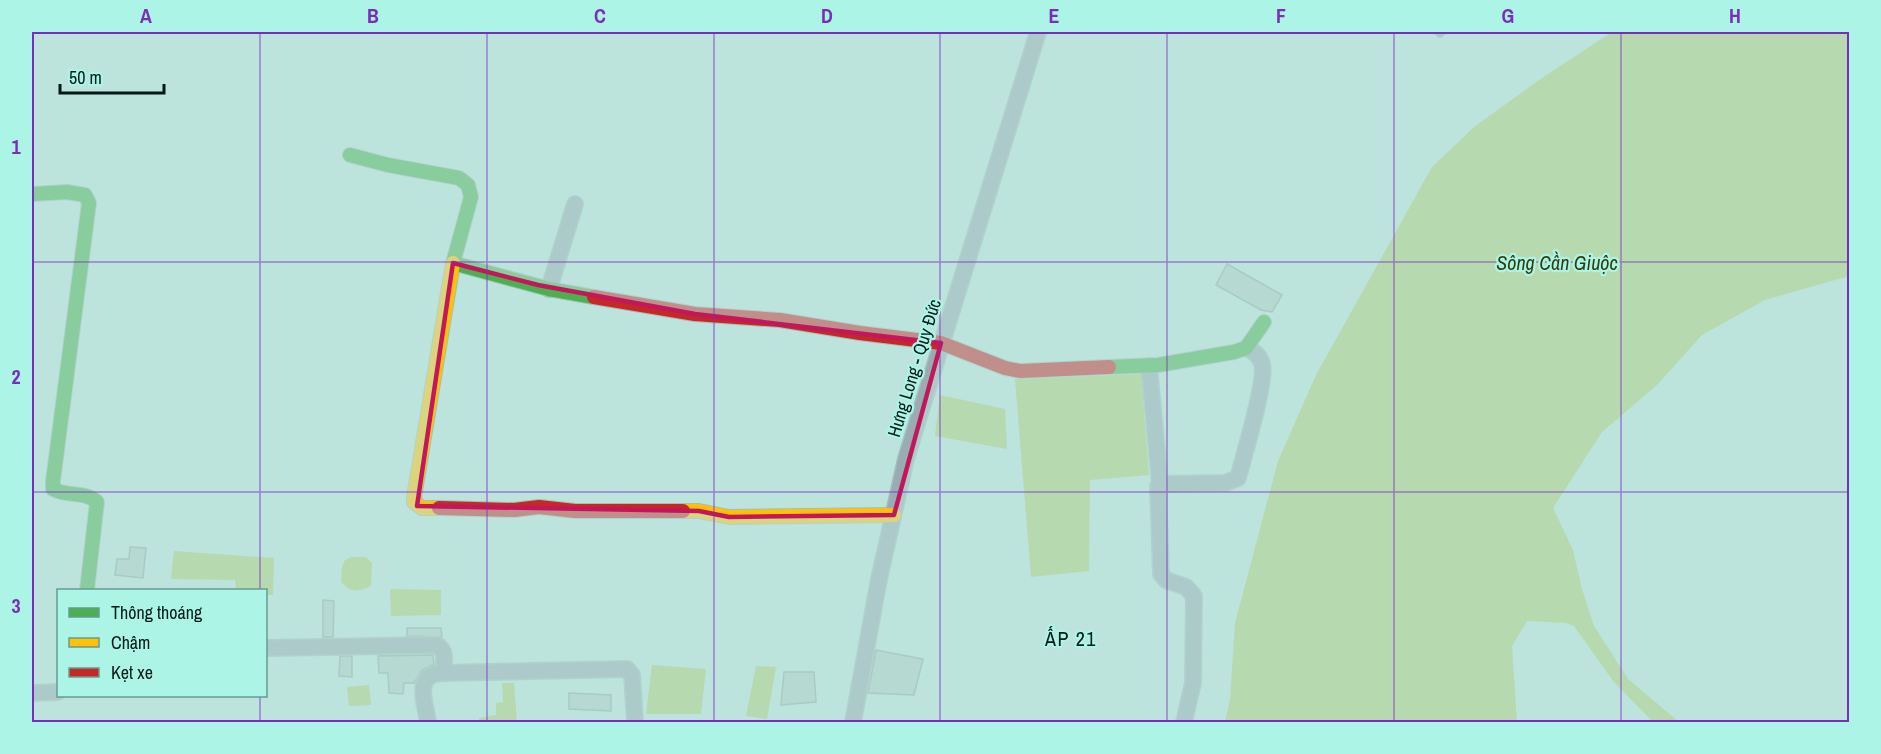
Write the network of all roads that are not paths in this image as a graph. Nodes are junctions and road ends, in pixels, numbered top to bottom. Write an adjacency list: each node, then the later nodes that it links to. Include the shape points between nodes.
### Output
1 (1038, 32): 8 (street, Hưng Long - Quy Đức)
2 (350, 155): 5 (street, via 468,183 471,197)
3 (32, 194): 13 (street, via 74,192 89,200 52,481 53,489 60,494 91,496 97,502)
4 (575, 204): 6 (street)
5 (453, 263): 6 (street); 12 (street, via 414,497 417,506 699,511 729,517)
6 (549, 289): 8 (street, via 694,314 780,320)
7 (1264, 322): 9 (street)
8 (941, 343): 10 (street, via 1020,371); 12 (street, Hưng Long - Quy Đức, via 906,459)
9 (1246, 348): 10 (street); 11 (street, via 1263,365 1238,478 1225,483)
10 (1149, 366): 11 (street)
11 (1160, 484): 21 (street, via 1161,574 1166,580 1186,587 1194,596 1193,683)
12 (894, 514): 20 (street, Hưng Long - Quy Đức)
13 (87, 589)
14 (267, 648): 15 (street, via 437,645 445,656)
15 (443, 673): 18 (street, via 430,675 423,685); 19 (street, via 627,669 632,675)
16 (57, 692): 17 (street)
17 (32, 693)
18 (428, 723)
19 (635, 723)
20 (853, 723)
21 (1184, 723)

